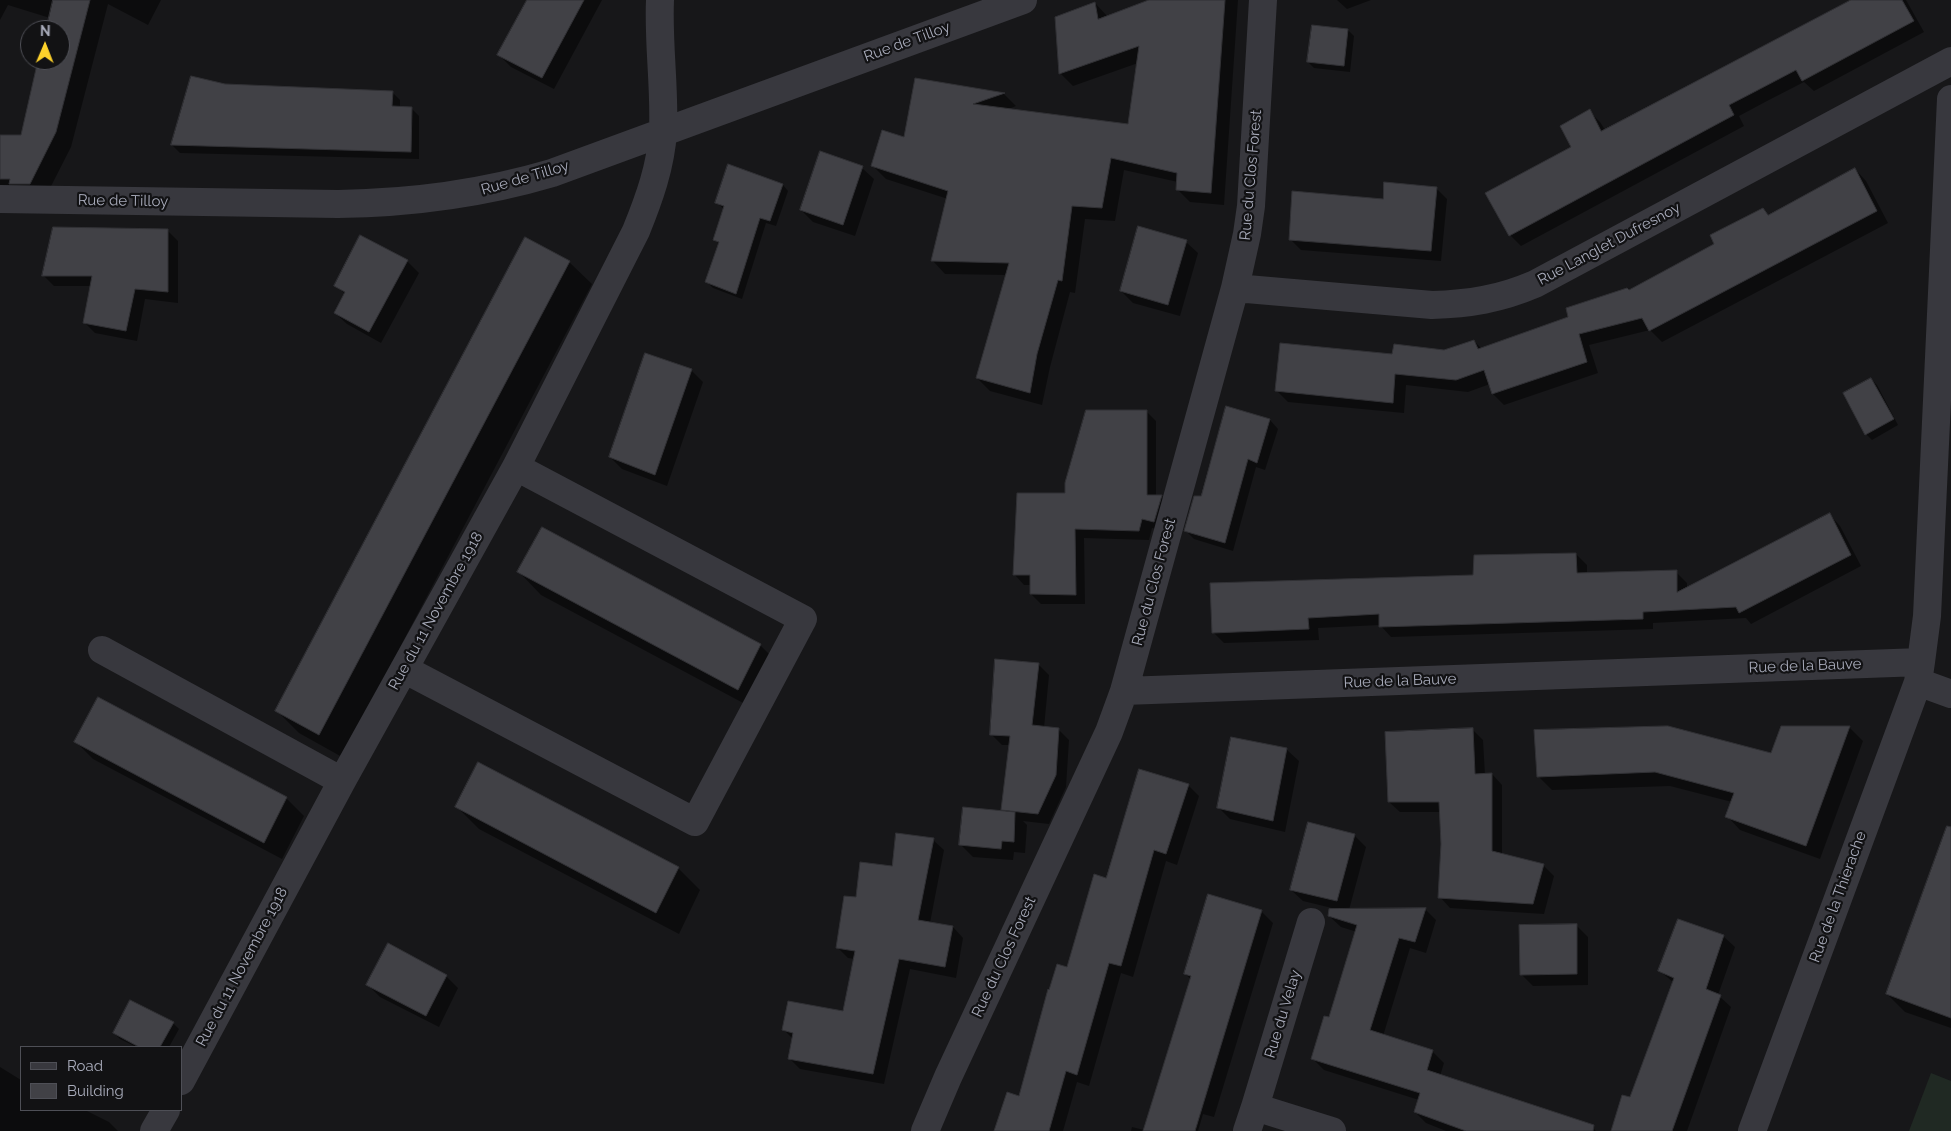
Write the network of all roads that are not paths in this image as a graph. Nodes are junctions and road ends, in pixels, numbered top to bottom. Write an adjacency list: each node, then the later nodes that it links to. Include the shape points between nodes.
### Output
1 (660, 0): 6 (street, Rue du 11 Novembre 1918)
2 (1023, 0): 6 (street, Rue de Tilloy)
3 (1263, 0): 8 (street, Rue du Clos Forest, via 1252,199 1248,234)
4 (1951, 61): 8 (street, Rue Langlet Dufresnoy, via 1509,295 1432,305)
5 (1951, 98): 12 (street, via 1926,616)
6 (663, 131): 7 (street, Rue de Tilloy, via 524,181 433,199 382,204 302,204); 9 (street, Rue du 11 Novembre 1918, via 659,163 636,231)
7 (0, 199)
8 (1235, 288): 13 (street, Rue du Clos Forest)
9 (516, 468): 11 (street, Rue du 11 Novembre 1918); 11 (street, via 803,619 695,822)
10 (102, 650): 15 (street)
11 (404, 669): 15 (street, Rue du 11 Novembre 1918)
12 (1920, 672): 13 (street, Rue de la Bauve); 14 (street); 23 (street, Rue de la Thierache)
13 (1124, 691): 21 (street, Rue du Clos Forest, via 1109,732)
14 (1951, 694)
15 (342, 781): 17 (street, Rue du 11 Novembre 1918)
16 (1311, 922): 19 (street, Rue du Velay)
17 (182, 1079)
18 (165, 1111): 20 (street)
19 (1251, 1119): 22 (street, Rue du Velay)
20 (154, 1131)
21 (925, 1131)
22 (1332, 1131)
23 (1752, 1131)

